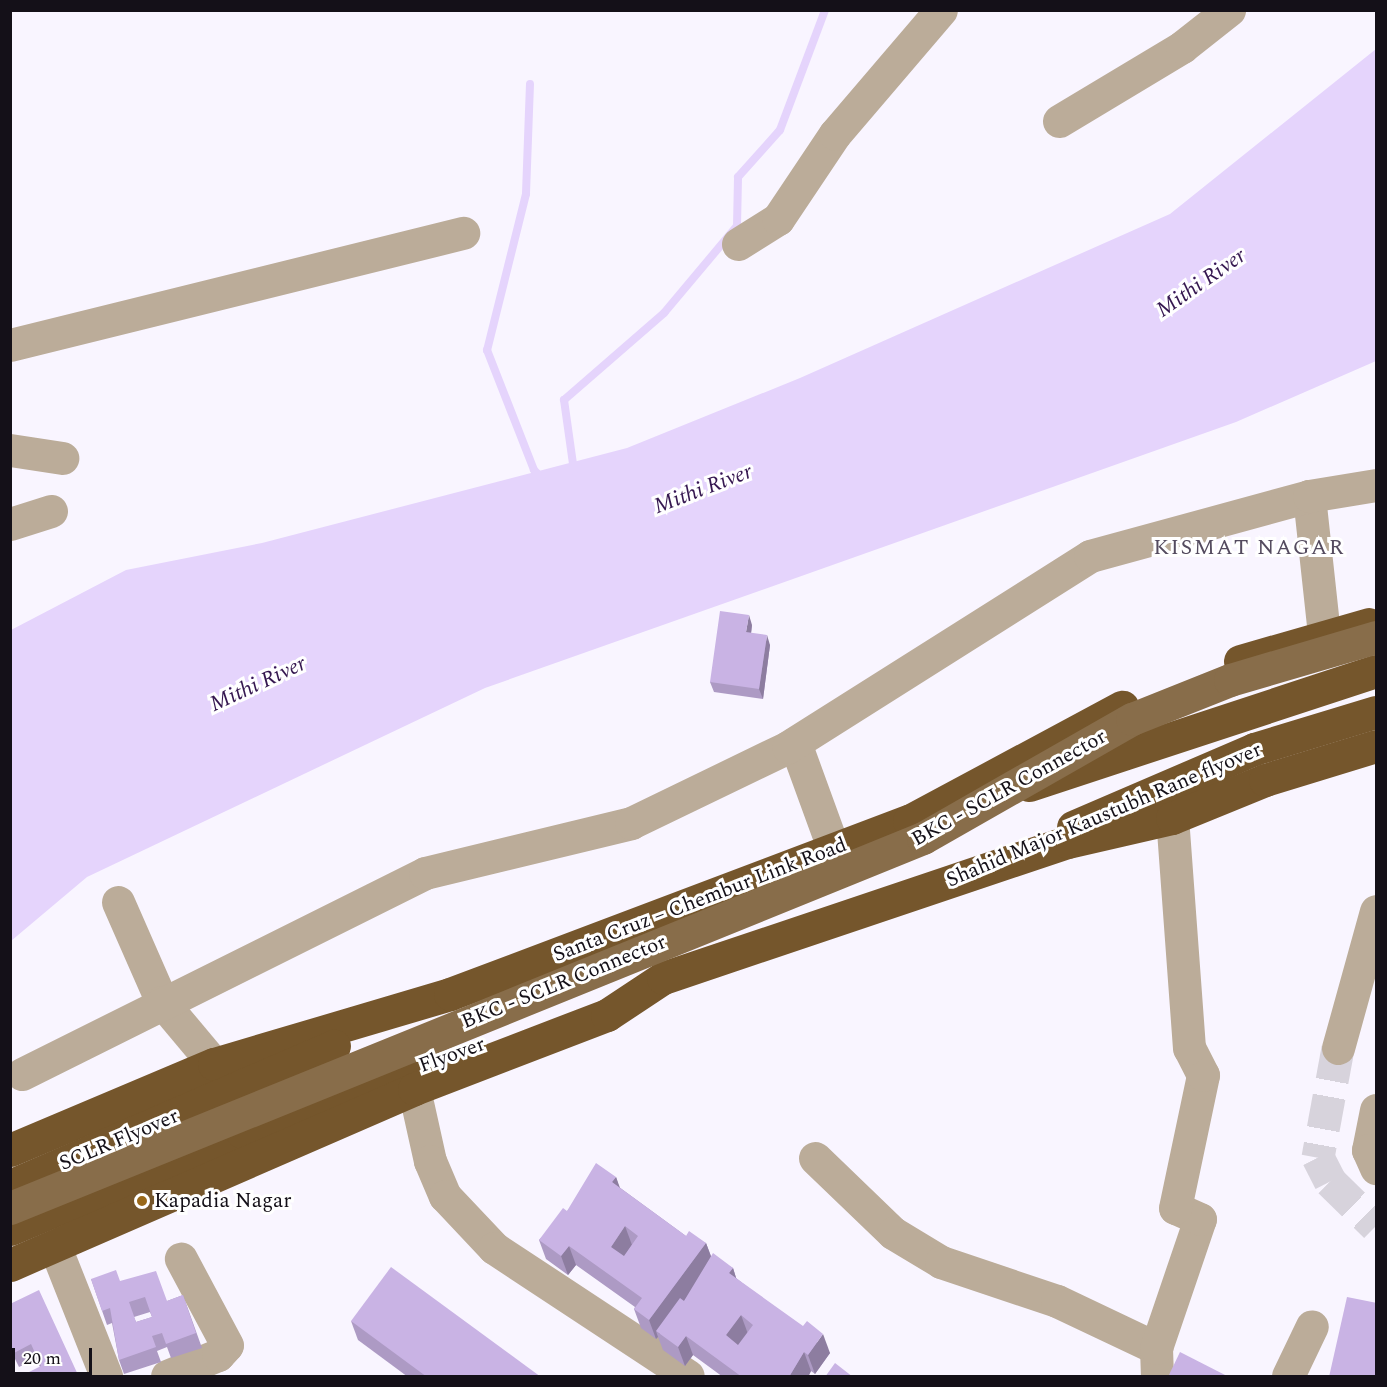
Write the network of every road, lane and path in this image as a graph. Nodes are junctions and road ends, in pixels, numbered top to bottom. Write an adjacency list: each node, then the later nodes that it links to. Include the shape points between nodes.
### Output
1 (941, 10): 5 (street, via 835,134 778,219)
2 (1229, 10): 3 (street, via 1182,47)
3 (1059, 121)
4 (463, 233): 6 (street)
5 (738, 244)
6 (10, 345)
7 (10, 450): 8 (street)
8 (62, 458)
9 (1377, 485): 10 (street)
10 (1309, 496): 14 (street); 18 (street, via 1090,556)
11 (51, 511): 12 (street)
12 (10, 524)
13 (1377, 623): 14 (highway, Santa Cruz – Chembur Link Road)
14 (1324, 635): 21 (highway, Santa Cruz – Chembur Link Road, via 1126,705)
15 (1377, 637): 38 (main road, BKC - SCLR Connector, bridge, via 1230,680 1132,719 923,838)
16 (1377, 671): 21 (highway, via 1241,711 1144,750)
17 (1377, 712): 23 (highway, Shahid Major Kaustubh Rane flyover, via 1254,749 1160,787)
18 (795, 743): 22 (street); 28 (street, via 632,823 425,873)
19 (1377, 746): 20 (highway, via 1265,780)
20 (1172, 818): 23 (highway, via 1068,842); 44 (street, via 1189,1048 1203,1075 1175,1208 1200,1219)
21 (909, 821): 22 (highway, Santa Cruz – Chembur Link Road)
22 (834, 850): 27 (highway, Santa Cruz – Chembur Link Road)
23 (936, 889): 26 (highway)
24 (118, 902): 28 (street)
25 (1377, 911): 29 (street)
26 (663, 978): 32 (highway, via 607,1015); 39 (highway, Flyover, via 242,1132)
27 (450, 994): 30 (highway, Santa Cruz – Chembur Link Road); 37 (highway, SCLR Flyover, via 227,1095)
28 (162, 1002): 30 (street); 31 (street)
29 (1338, 1048)
30 (214, 1064): 34 (highway, Santa Cruz – Chembur Link Road)
31 (22, 1074)
32 (414, 1089): 40 (highway); 47 (street, via 430,1161 445,1196 494,1248)
33 (1377, 1110): 36 (street, via 1368,1150)
34 (10, 1150)
35 (815, 1158): 44 (street, via 893,1233 941,1262 1057,1301)
36 (1377, 1168)
37 (10, 1186)
38 (10, 1208)
39 (10, 1229)
40 (55, 1247): 42 (highway); 45 (street)
41 (181, 1259): 46 (street, via 227,1345 218,1355)
42 (10, 1264)
43 (1312, 1326): 48 (street)
44 (1157, 1362)
45 (106, 1377)
46 (166, 1377)
47 (688, 1377)
48 (1288, 1377)

